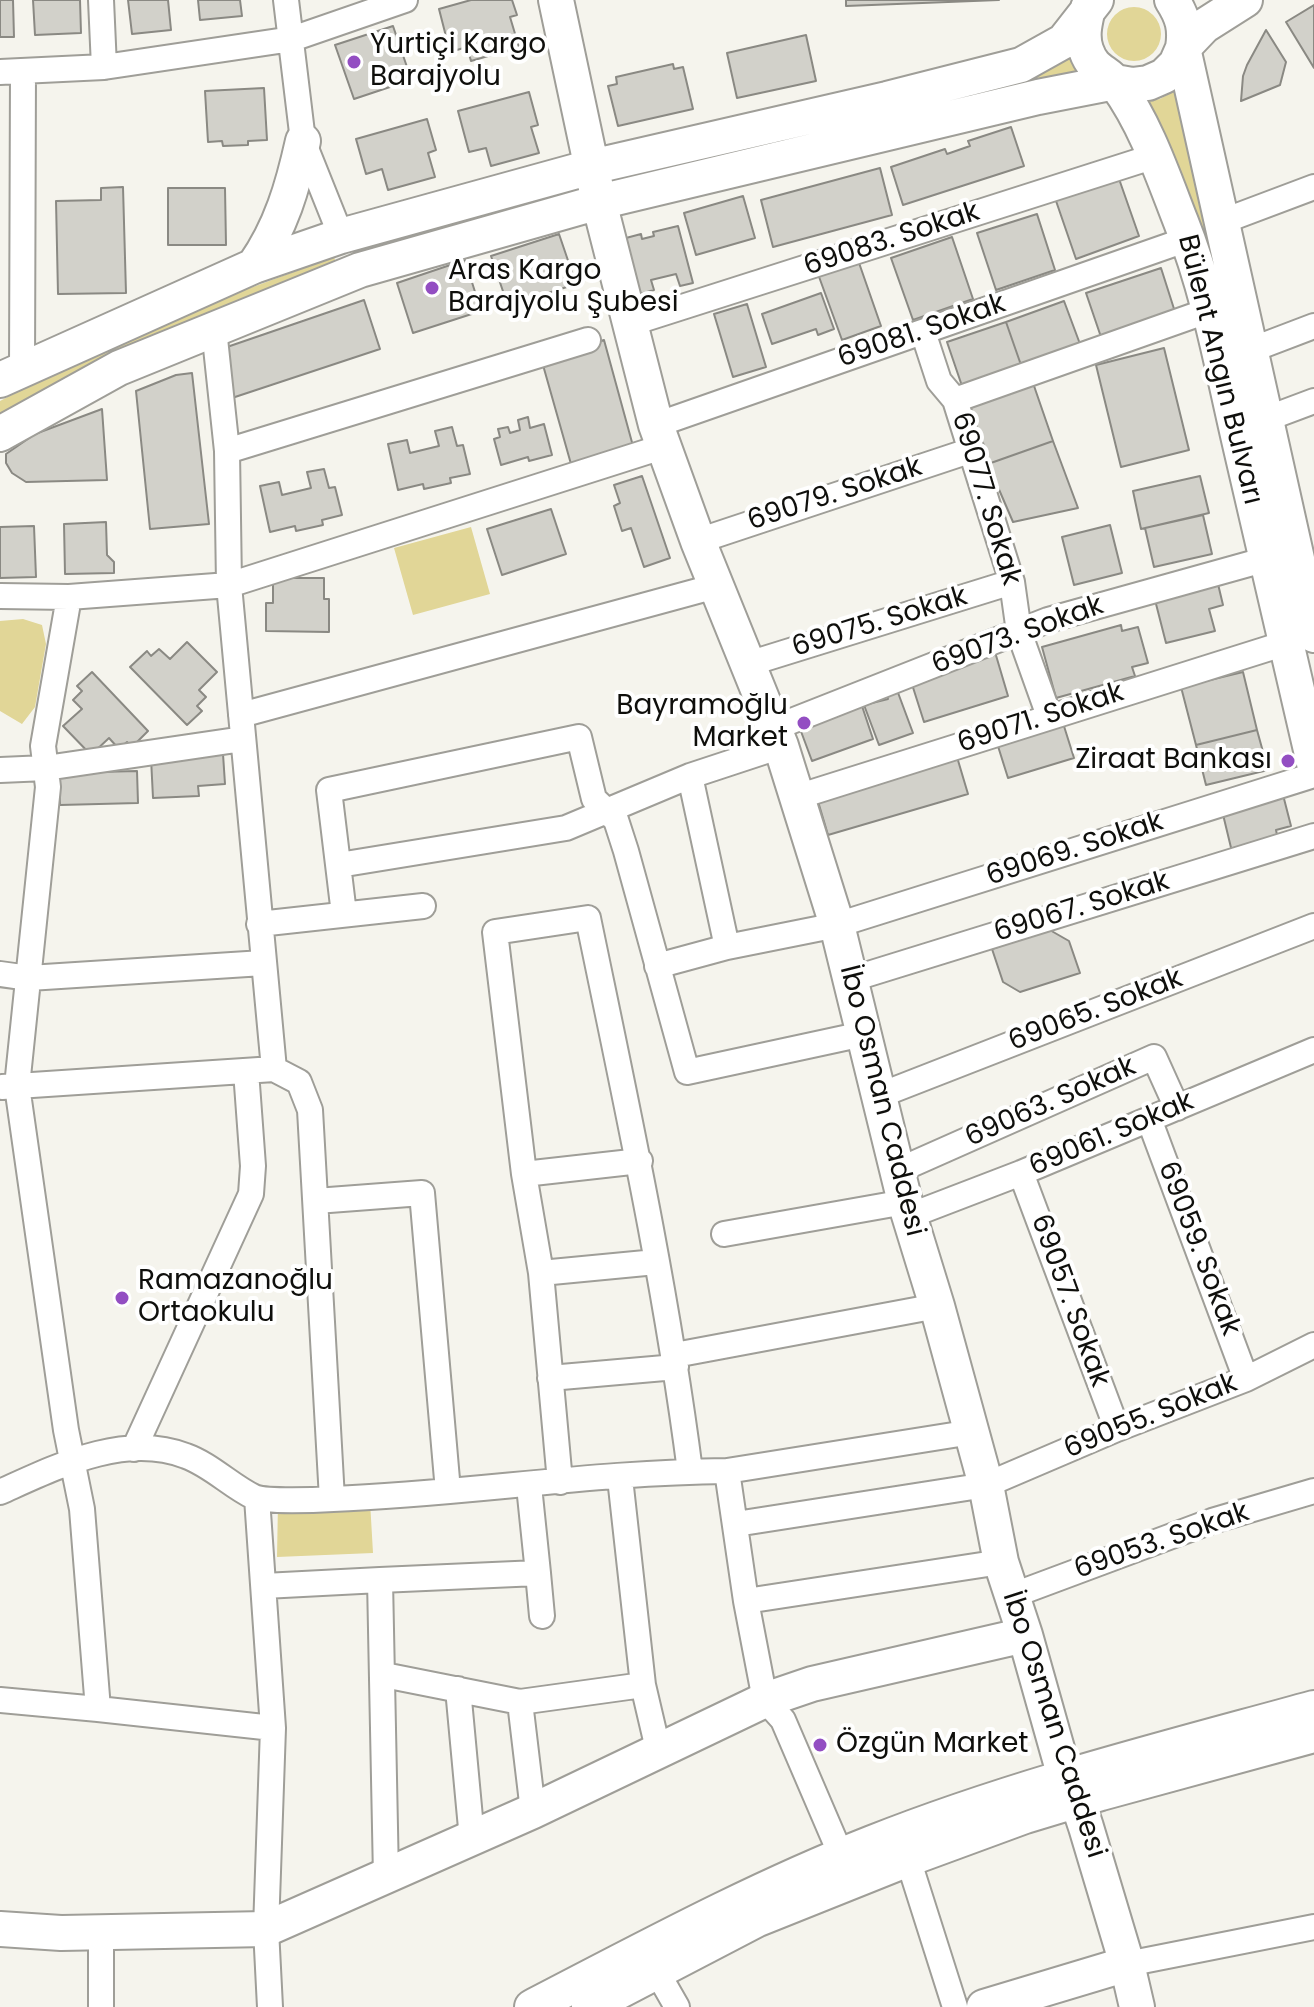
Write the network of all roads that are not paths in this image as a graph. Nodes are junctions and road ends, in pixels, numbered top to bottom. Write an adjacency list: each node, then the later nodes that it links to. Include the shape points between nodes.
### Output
1 (101, 0): 10 (street)
2 (286, 0): 8 (street)
3 (405, 0): 8 (street)
4 (556, 0): 15 (main road, İbo Osman Caddesi)
5 (1172, 0): 9 (main road, Bülent Angın Bulvarı, via 1185,31)
6 (1245, 0): 9 (main road, via 1204,26)
7 (1091, 4): 12 (main road, Bülent Angın Bulvarı, via 1084,46 1101,73); 15 (main road, via 1064,41 1021,65)
8 (292, 39): 10 (street); 13 (street)
9 (1183, 48): 12 (main road, via 1164,76 1132,85); 18 (main road, Bülent Angın Bulvarı)
10 (104, 67): 11 (street)
11 (12, 72): 30 (street)
12 (1115, 82): 14 (main road, Bülent Angın Bulvarı); 17 (main road)
13 (303, 141): 19 (street); 21 (main road, via 290,196)
14 (1155, 156): 20 (main road, Bülent Angın Bulvarı); 24 (street, 69083. Sokak)
15 (591, 167): 17 (main road, İbo Osman Caddesi); 19 (main road)
16 (1314, 187): 18 (street)
17 (599, 202): 22 (main road); 24 (main road, İbo Osman Caddesi)
18 (1221, 222): 29 (main road, Bülent Angın Bulvarı)
19 (341, 236): 21 (main road); 22 (main road)
20 (1188, 239): 23 (main road, Bülent Angın Bulvarı); 27 (street, 69081. Sokak)
21 (254, 266): 30 (main road)
22 (360, 270): 26 (main road)
23 (1207, 311): 31 (street, 69077. Sokak); 39 (main road, Bülent Angın Bulvarı)
24 (629, 324): 35 (main road, İbo Osman Caddesi)
25 (1314, 326): 29 (street)
26 (214, 329): 34 (main road, via 119,368); 37 (street)
27 (923, 332): 31 (street, via 939,381); 35 (street, 69081. Sokak)
28 (588, 340): 37 (street)
29 (1251, 350): 33 (main road, Bülent Angın Bulvarı)
30 (11, 375)
31 (955, 400): 36 (street, 69077. Sokak)
32 (1314, 401): 33 (street)
33 (1266, 419): 39 (main road, Bülent Angın Bulvarı)
34 (0, 434)
35 (659, 436): 38 (main road, İbo Osman Caddesi); 41 (street, 69081. Sokak)
36 (972, 450): 38 (street, 69079. Sokak); 40 (street, 69077. Sokak)
37 (227, 451): 41 (street)
38 (698, 541): 42 (main road, İbo Osman Caddesi)
39 (1292, 553): 45 (street, 69073. Sokak); 46 (main road, Bülent Angın Bulvarı)
40 (1012, 582): 45 (street, 69077. Sokak); 47 (street, 69075. Sokak)
41 (229, 585): 44 (street, 69081. Sokak); 49 (street)
42 (716, 586): 47 (main road, İbo Osman Caddesi); 49 (street)
43 (0, 596): 44 (street, 69081. Sokak)
44 (69, 597): 52 (street, via 43,746)
45 (1019, 632): 48 (street, 69077. Sokak); 50 (street, 69073. Sokak)
46 (1300, 639): 48 (street, 69071. Sokak); 51 (main road, Bülent Angın Bulvarı)
47 (748, 664): 50 (main road, İbo Osman Caddesi)
48 (1049, 716): 56 (street, 69071. Sokak)
49 (242, 727): 52 (street); 62 (street)
50 (778, 737): 55 (street, 69073. Sokak); 56 (main road, İbo Osman Caddesi)
51 (1314, 763)
52 (46, 768): 53 (street); 69 (street)
53 (0, 770)
54 (1314, 775): 63 (street, 69069. Sokak)
55 (690, 776): 57 (street, 69073. Sokak); 65 (street)
56 (797, 797): 63 (main road, İbo Osman Caddesi)
57 (607, 811): 59 (street, 69073. Sokak, via 566,828); 59 (street, via 594,799 579,737 329,790); 67 (street, via 621,835)
58 (1314, 836): 70 (street, 69067. Sokak)
59 (339, 865): 61 (street)
60 (423, 906): 61 (street)
61 (344, 914): 62 (street)
62 (259, 924): 66 (street)
63 (837, 925): 65 (street, 69069. Sokak); 70 (main road, İbo Osman Caddesi)
64 (1314, 926): 76 (street, 69065. Sokak)
65 (727, 947): 67 (street, 69069. Sokak)
66 (263, 963): 69 (street); 73 (street)
67 (657, 966): 71 (street, via 687,1072)
68 (0, 974): 69 (street)
69 (29, 978): 75 (street)
70 (849, 980): 71 (main road, İbo Osman Caddesi)
71 (863, 1034): 76 (main road, İbo Osman Caddesi)
72 (1314, 1050): 77 (street, 69061. Sokak)
73 (274, 1069): 74 (street); 83 (street, via 299,1082 310,1110)
74 (246, 1071): 75 (street); 94 (street, via 251,1194)
75 (8, 1087): 95 (street)
76 (878, 1096): 82 (main road, İbo Osman Caddesi)
77 (1177, 1108): 78 (street, 69061. Sokak); 82 (street, 69063. Sokak, via 1154,1057)
78 (1149, 1119): 80 (street, 69061. Sokak); 91 (street, 69059. Sokak)
79 (640, 1161): 81 (street); 81 (street, via 588,918 495,932); 85 (street)
80 (1021, 1173): 82 (street, 69061. Sokak); 92 (street, 69057. Sokak)
81 (524, 1174): 86 (street)
82 (904, 1196): 84 (street); 87 (main road, İbo Osman Caddesi)
83 (316, 1201): 102 (street, via 422,1193); 106 (street)
84 (724, 1234)
85 (656, 1262): 86 (street); 89 (street)
86 (541, 1273): 90 (street)
87 (937, 1306): 89 (street); 93 (main road, İbo Osman Caddesi)
88 (1314, 1345): 91 (street, 69055. Sokak)
89 (676, 1361): 90 (street); 96 (street)
90 (550, 1378): 99 (street)
91 (1246, 1379): 92 (street, 69055. Sokak)
92 (1117, 1429): 100 (street, 69055. Sokak)
93 (972, 1432): 97 (street); 100 (main road, İbo Osman Caddesi)
94 (134, 1449): 95 (street); 105 (street, via 187,1456)
95 (72, 1460): 104 (street); 123 (street, via 82,1509)
96 (690, 1471): 97 (street); 98 (street)
97 (727, 1471): 107 (street)
98 (620, 1478): 99 (street); 117 (street)
99 (560, 1482): 101 (street)
100 (986, 1485): 107 (street, 69055. Sokak); 108 (main road, İbo Osman Caddesi)
101 (529, 1486): 102 (street); 109 (street)
102 (448, 1491): 106 (street)
103 (1314, 1491): 112 (street, 69053. Sokak, via 1212,1521)
104 (0, 1492)
105 (257, 1498): 106 (street); 111 (street)
106 (332, 1499)
107 (736, 1524): 113 (street)
108 (1001, 1562): 112 (main road, İbo Osman Caddesi); 113 (street)
109 (538, 1573): 110 (street); 114 (street)
110 (380, 1580): 111 (street); 116 (street)
111 (264, 1586): 124 (street)
112 (1011, 1596): 115 (main road, İbo Osman Caddesi)
113 (746, 1601): 120 (street)
114 (542, 1616)
115 (1025, 1635): 120 (main road, via 812,1684); 127 (main road, İbo Osman Caddesi)
116 (384, 1675): 118 (street); 132 (street)
117 (643, 1685): 121 (street); 126 (street)
118 (458, 1689): 121 (street); 129 (street)
119 (0, 1700): 123 (street)
120 (765, 1700): 126 (main road); 130 (street, via 783,1720)
121 (520, 1702): 128 (street)
122 (1314, 1708): 127 (main road)
123 (98, 1709): 124 (street)
124 (273, 1728): 135 (street)
125 (1314, 1735): 127 (main road)
126 (658, 1749): 128 (main road)
127 (1068, 1789): 130 (main road, via 969,1807); 131 (main road); 137 (main road, İbo Osman Caddesi, via 1081,1812)
128 (533, 1811): 129 (main road)
129 (472, 1839): 132 (main road)
130 (841, 1855): 141 (main road, via 750,1895)
131 (908, 1859): 138 (main road, via 758,1919); 144 (street)
132 (386, 1877): 135 (main road)
133 (1314, 1927): 137 (street)
134 (0, 1929): 136 (main road)
135 (266, 1929): 136 (main road); 140 (street)
136 (101, 1932): 139 (street)
137 (1127, 1964): 145 (main road); 146 (main road, İbo Osman Caddesi)
138 (657, 1972): 142 (main road); 143 (street)
139 (101, 2007)
140 (270, 2007)
141 (532, 2007)
142 (589, 2007)
143 (677, 2007)
144 (955, 2007)
145 (984, 2007)
146 (1137, 2007)

